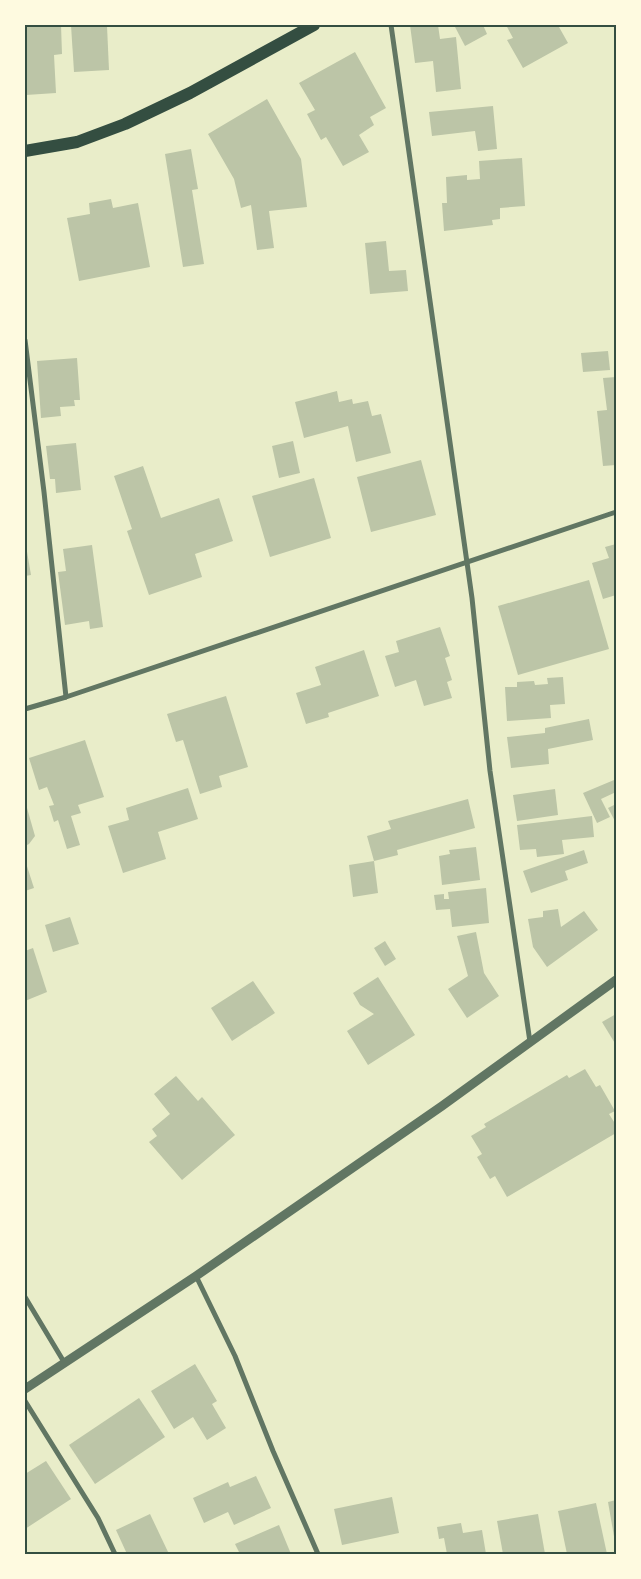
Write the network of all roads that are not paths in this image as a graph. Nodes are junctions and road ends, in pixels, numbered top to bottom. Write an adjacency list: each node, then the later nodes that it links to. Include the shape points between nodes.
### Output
1 (314, 25): 3 (main road, via 190,93 125,124 77,142)
2 (391, 25): 6 (street)
3 (25, 151)
4 (25, 340): 7 (street)
5 (616, 512): 6 (street)
6 (466, 563): 7 (street); 10 (street, via 490,771)
7 (66, 697): 8 (street)
8 (25, 709)
9 (616, 980): 10 (street)
10 (530, 1042): 11 (street)
11 (196, 1276): 13 (street); 17 (street, via 235,1356)
12 (25, 1296): 13 (street)
13 (64, 1362): 14 (street)
14 (25, 1389)
15 (25, 1402): 16 (street, via 98,1518)
16 (115, 1554)
17 (318, 1554)

